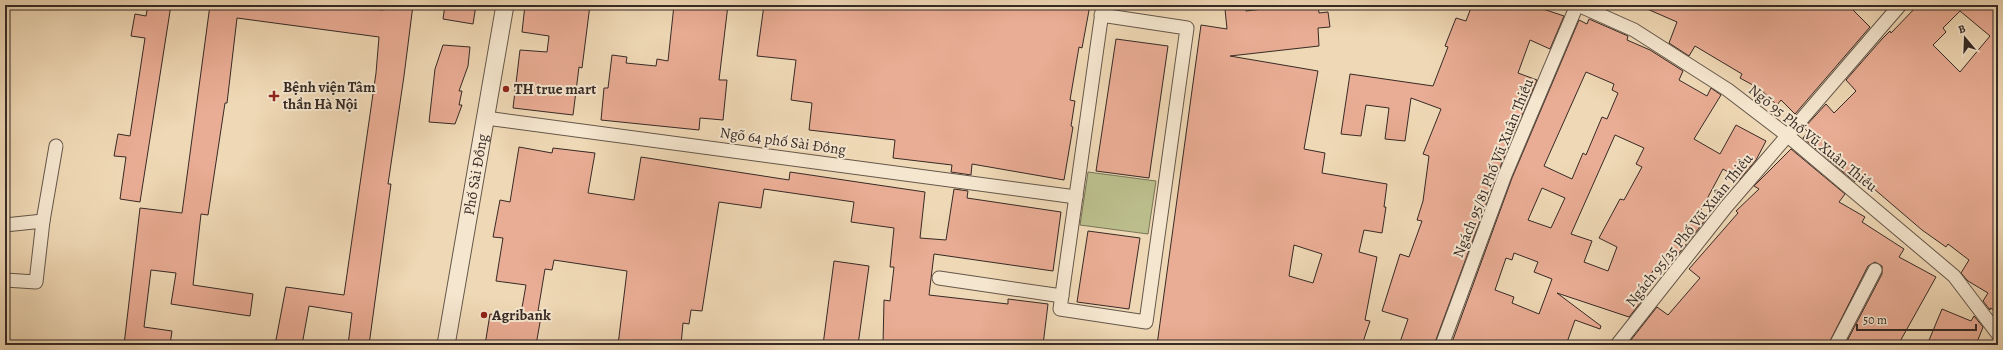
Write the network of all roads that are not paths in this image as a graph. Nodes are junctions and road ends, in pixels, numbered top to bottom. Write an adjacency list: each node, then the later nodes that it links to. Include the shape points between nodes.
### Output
1 (505, 5): 7 (street, Phố Sài Đồng)
2 (1577, 5): 8 (street, Ngõ 95 Phố Vũ Xuân Thiều, via 1634,30 1728,90); 19 (street, Ngách 95/81 Phố Vũ Xuân Thiều, via 1505,175)
3 (1886, 5): 6 (street)
4 (1900, 5): 6 (street, Ngách 95/35 Phố Vũ Xuân Thiều)
5 (1102, 10): 10 (street); 16 (street, via 1187,28 1146,322 1060,309)
6 (1884, 21): 8 (street, Ngách 95/35 Phố Vũ Xuân Thiều)
7 (486, 118): 10 (street, Ngõ 64 phố Sài Đồng); 18 (street, Phố Sài Đồng)
8 (1788, 136): 17 (street, Ngõ 95 Phố Vũ Xuân Thiều, via 1954,276); 20 (street, Ngách 95/35 Phố Vũ Xuân Thiều, via 1726,207)
9 (56, 146): 11 (street)
10 (1076, 196): 16 (street)
11 (43, 221): 12 (street); 15 (street, via 36,282)
12 (5, 225)
13 (1875, 270): 21 (street)
14 (939, 278): 16 (street)
15 (5, 280)
16 (1062, 296)
17 (1998, 334)
18 (446, 345)
19 (1442, 345)
20 (1617, 345)
21 (1836, 345)

